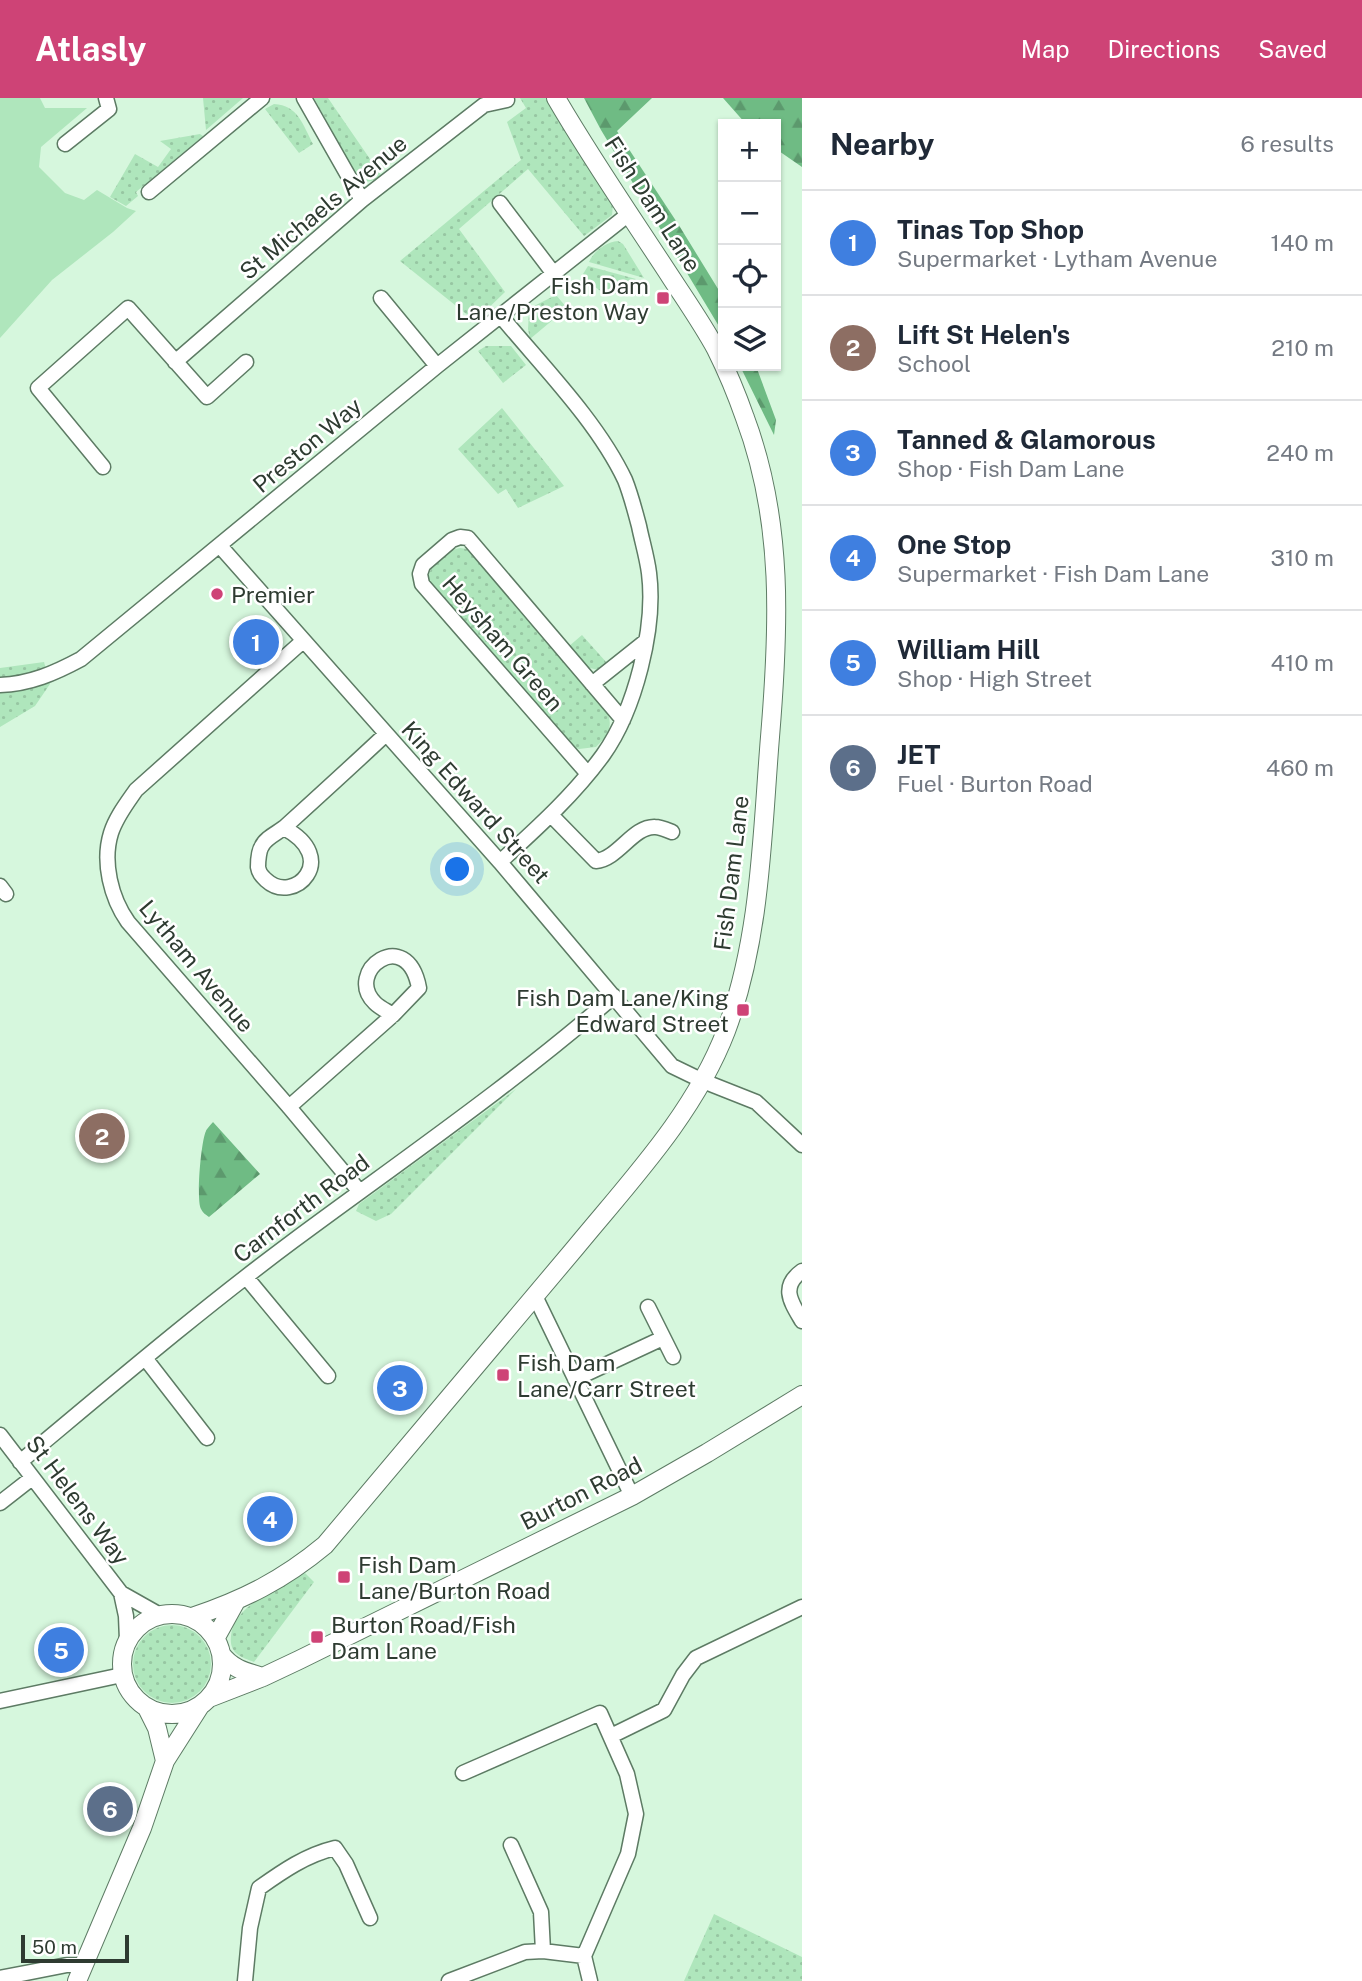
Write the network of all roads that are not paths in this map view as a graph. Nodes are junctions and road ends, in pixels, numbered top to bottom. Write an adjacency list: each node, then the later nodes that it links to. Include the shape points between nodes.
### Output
1 (106, 98): 6 (street, via 109,109)
2 (262, 98): 7 (street)
3 (304, 98): 8 (street)
4 (556, 98): 10 (street, Fish Dam Lane)
5 (507, 100): 8 (street, St Michaels Avenue, via 484,105)
6 (65, 144)
7 (149, 192)
8 (362, 200): 14 (street, St Michaels Avenue)
9 (500, 203): 11 (street)
10 (630, 213): 11 (street, Preston Way); 32 (street, Fish Dam Lane, via 716,350 744,416 761,467 777,578 776,650 756,909 742,981)
11 (554, 274): 13 (street, Preston Way)
12 (381, 298): 16 (street)
13 (500, 315): 16 (street, Preston Way); 20 (street, via 593,428 625,481 649,573)
14 (175, 362): 15 (street, via 207,397); 17 (street, via 128,308 38,388)
15 (246, 362)
16 (437, 366): 18 (street, Preston Way)
17 (103, 467)
18 (219, 546): 19 (street, King Edward Street); 22 (street, Preston Way, via 81,659 33,680)
19 (303, 641): 24 (street, King Edward Street); 33 (street, Lytham Avenue, via 136,790 120,815 108,849 113,894 128,922)
20 (646, 642): 21 (street, Heysham Green); 23 (street)
21 (592, 684): 23 (street, Heysham Green); 25 (street, Heysham Green, via 468,538 452,540 423,565 422,584)
22 (0, 685)
23 (623, 720): 25 (street)
24 (386, 734): 27 (street); 29 (street, King Edward Street)
25 (588, 774): 26 (street)
26 (551, 815): 28 (street, via 596,861 605,860 654,826); 29 (street)
27 (284, 828)
28 (672, 832)
29 (500, 862): 30 (street, King Edward Street)
30 (614, 996): 32 (street, King Edward Street, via 672,1066); 35 (street, Carnforth Road, via 561,1042)
31 (393, 1015): 33 (street)
32 (703, 1081): 34 (street, King Edward Street, via 756,1101); 38 (street, Fish Dam Lane, via 682,1117)
33 (289, 1107): 35 (street, Lytham Avenue)
34 (802, 1145)
35 (360, 1192): 37 (street, Carnforth Road)
36 (802, 1271): 40 (street, via 790,1281 789,1290)
37 (246, 1277): 43 (street, Carnforth Road); 44 (street)
38 (535, 1296): 45 (street); 54 (street, Fish Dam Lane, via 325,1545 302,1565)
39 (648, 1307): 41 (street)
40 (802, 1321)
41 (663, 1338): 42 (street); 45 (street)
42 (673, 1357)
43 (145, 1358): 48 (street); 49 (street, Carnforth Road)
44 (328, 1376)
45 (575, 1379): 51 (street)
46 (802, 1395): 51 (street, Burton Road)
47 (0, 1435): 49 (street, St Helens Way)
48 (207, 1438)
49 (20, 1462): 50 (street, St Helens Way)
50 (32, 1478): 52 (street); 53 (street, St Helens Way)
51 (632, 1496): 61 (street, Burton Road)
52 (0, 1503)
53 (121, 1593): 56 (street, St Helens Way); 58 (street, St Helens Way)
54 (236, 1601): 57 (street, Fish Dam Lane); 59 (street)
55 (802, 1606): 65 (street, via 696,1658 664,1710)
56 (160, 1615): 57 (street); 58 (street, via 141,1624)
57 (192, 1618): 59 (street, via 205,1626)
58 (127, 1640): 60 (street)
59 (218, 1646): 61 (street, via 235,1668); 63 (street, via 220,1677)
60 (122, 1675): 62 (street); 64 (street, via 132,1695)
61 (263, 1677): 63 (street, Burton Road)
62 (0, 1701)
63 (204, 1702): 64 (street, via 174,1714); 66 (street)
64 (147, 1708): 66 (street)
65 (611, 1736): 67 (street, via 600,1713); 71 (street, via 627,1774 636,1814 628,1854)
66 (165, 1760): 72 (street, via 142,1828)
67 (463, 1773)
68 (511, 1845): 70 (street, via 541,1912)
69 (370, 1918): 74 (street, via 335,1848 292,1865 259,1888)
70 (543, 1951): 71 (street); 75 (street, via 525,1952)
71 (584, 1955): 76 (street)
72 (80, 1973): 73 (street, via 67,1965)
73 (0, 1978)
74 (245, 1981)
75 (449, 1981)
76 (590, 1981)

